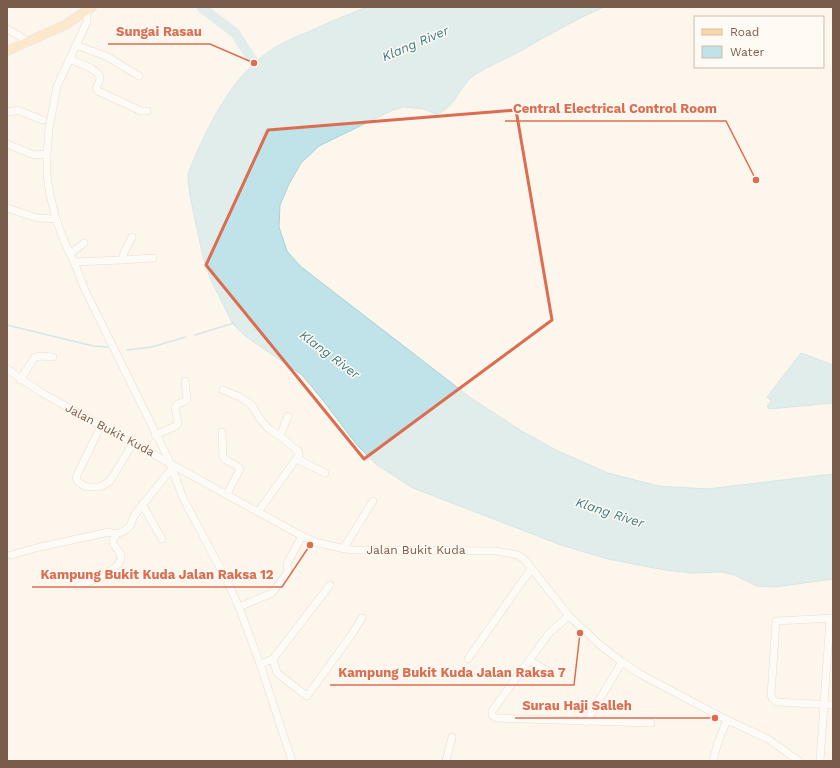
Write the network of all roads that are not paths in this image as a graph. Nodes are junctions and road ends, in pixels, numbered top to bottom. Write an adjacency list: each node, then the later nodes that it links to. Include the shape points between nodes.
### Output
1 (90, 9): 3 (main road, via 66,25); 4 (street)
2 (7, 29): 3 (street)
3 (27, 43): 5 (main road)
4 (76, 45): 6 (street); 7 (street, via 108,57)
5 (7, 51)
6 (69, 59): 9 (street, via 100,74 96,88 98,91 141,111); 12 (street, via 57,86)
7 (139, 76)
8 (7, 111): 10 (street, via 17,110)
9 (147, 111)
10 (43, 120)
11 (7, 144): 12 (street, via 34,155)
12 (47, 154): 14 (street, via 50,195)
13 (7, 208): 14 (street, via 37,218)
14 (56, 219): 17 (street)
15 (132, 237): 19 (street)
16 (84, 242): 17 (street)
17 (70, 254): 20 (street)
18 (153, 258): 19 (street)
19 (122, 260): 20 (street)
20 (74, 262): 29 (street)
21 (53, 357): 23 (street, via 36,357)
22 (7, 369): 23 (street, Jalan Bukit Kuda)
23 (20, 380): 27 (street, Jalan Bukit Kuda)
24 (186, 381): 29 (street, via 187,400 175,407 178,423)
25 (223, 390): 30 (street, via 249,403 269,429)
26 (288, 416): 30 (street)
27 (101, 426): 31 (street, Jalan Bukit Kuda); 31 (street, via 76,477 81,485 100,486 110,481)
28 (222, 432): 39 (street, via 223,458 240,469)
29 (155, 436): 32 (street, via 155,448); 34 (street)
30 (280, 436): 33 (street, via 298,452)
31 (133, 443): 32 (street, Jalan Bukit Kuda)
32 (143, 448): 34 (street, Jalan Bukit Kuda)
33 (297, 459): 37 (street); 43 (street)
34 (166, 461): 35 (street); 36 (street, Jalan Bukit Kuda); 38 (street)
35 (169, 472): 40 (street); 42 (street)
36 (186, 472): 38 (street, via 179,475); 39 (street, Jalan Bukit Kuda)
37 (325, 473)
38 (179, 486): 40 (street)
39 (227, 494): 43 (street, Jalan Bukit Kuda)
40 (182, 495): 52 (street)
41 (374, 501): 47 (street)
42 (142, 504): 44 (street, via 130,526); 46 (street)
43 (258, 512): 45 (street, Jalan Bukit Kuda)
44 (116, 534): 48 (street, via 109,532); 51 (street, via 113,544 121,556 114,570)
45 (302, 536): 47 (street, Jalan Bukit Kuda); 52 (street, via 287,564 288,572 272,593)
46 (162, 539)
47 (343, 549): 49 (street, Jalan Bukit Kuda, via 496,550 518,555)
48 (11, 556)
49 (532, 569): 53 (street, Jalan Bukit Kuda); 57 (street)
50 (330, 585): 56 (street)
51 (78, 586)
52 (239, 607): 60 (street)
53 (569, 616): 58 (street, via 550,632); 59 (street, Jalan Bukit Kuda)
54 (362, 618): 56 (street, via 307,696 277,673)
55 (832, 618): 62 (street); 62 (street, via 776,621 771,695 774,701)
56 (273, 659): 60 (street)
57 (468, 659)
58 (529, 660): 61 (street); 65 (street, via 492,711 492,715 496,718)
59 (622, 662): 64 (street, Jalan Bukit Kuda); 65 (street)
60 (260, 664): 68 (street)
61 (551, 673)
62 (825, 705): 63 (street); 72 (street)
63 (833, 705)
64 (727, 720): 70 (street); 71 (street, Jalan Bukit Kuda, via 768,739)
65 (586, 722): 66 (street)
66 (651, 723)
67 (452, 737): 69 (street)
68 (292, 761)
69 (446, 761)
70 (714, 761)
71 (799, 761)
72 (820, 761)

